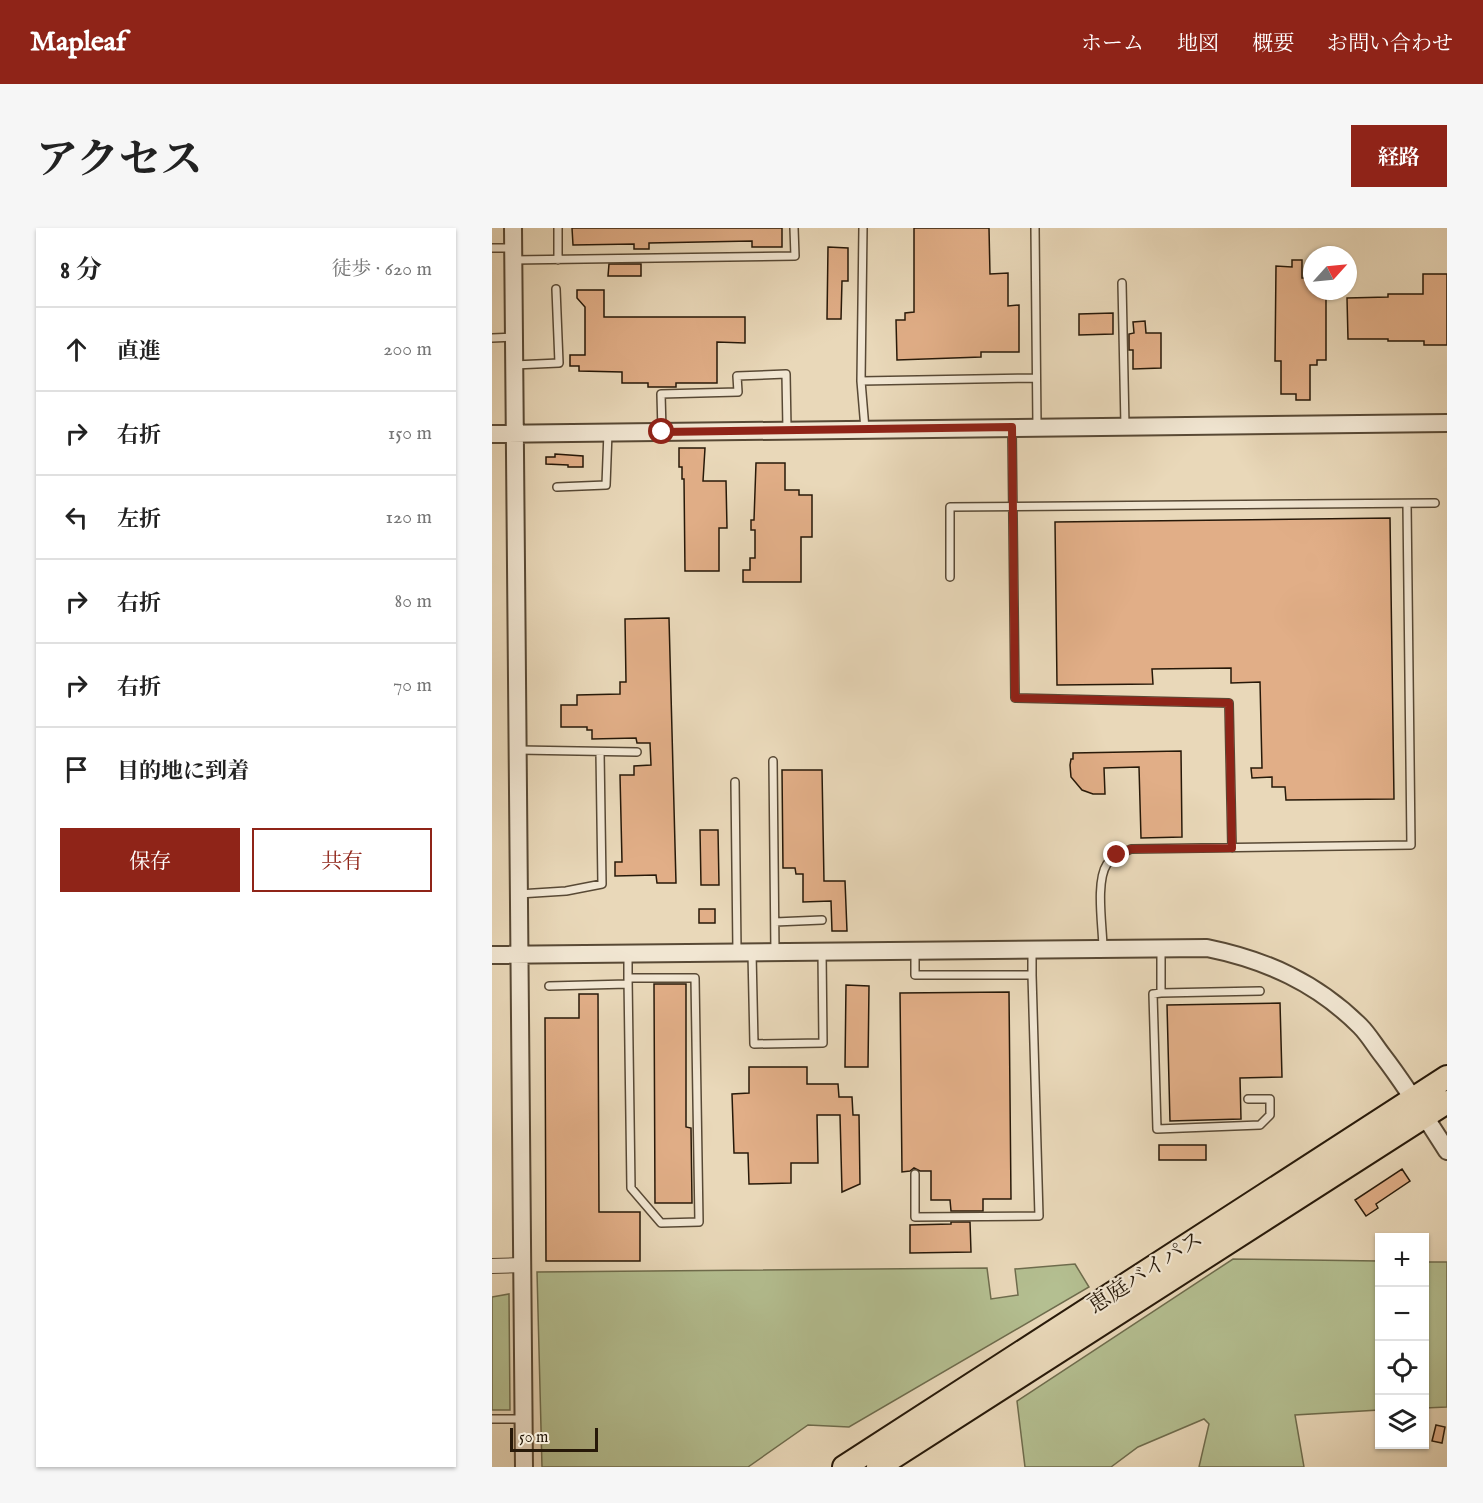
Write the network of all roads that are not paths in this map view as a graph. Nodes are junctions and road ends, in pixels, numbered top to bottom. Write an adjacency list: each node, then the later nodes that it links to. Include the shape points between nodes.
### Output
1 (513, 228): 7 (street)
2 (558, 228): 8 (lane)
3 (794, 228): 8 (lane, via 795,256)
4 (863, 228): 15 (lane)
5 (1035, 228): 14 (lane)
6 (492, 248): 7 (lane)
7 (513, 254): 8 (lane); 12 (street)
8 (558, 260)
9 (1122, 283): 17 (lane)
10 (556, 289): 13 (lane, via 559,363)
11 (492, 338): 12 (lane)
12 (514, 338): 13 (street)
13 (514, 365): 25 (street)
14 (1036, 378): 15 (lane); 19 (lane)
15 (861, 381): 20 (lane)
16 (1447, 423): 17 (street)
17 (1125, 426): 19 (street)
18 (1012, 427): 19 (street); 20 (street); 29 (lane)
19 (1037, 427)
20 (865, 429): 21 (street)
21 (787, 430): 23 (street); 23 (lane, via 786,374 737,375 738,392 661,394)
22 (608, 432): 23 (street); 25 (street); 26 (lane, via 606,485)
23 (662, 432)
24 (492, 434): 25 (street)
25 (515, 434): 31 (street)
26 (557, 487)
27 (1434, 503): 28 (lane)
28 (1407, 504): 29 (lane); 36 (lane, via 1411,845)
29 (1013, 507): 30 (lane, via 950,507); 36 (lane, via 1015,698 1229,703)
30 (950, 577)
31 (516, 750): 32 (lane); 37 (street)
32 (600, 752): 33 (lane); 37 (lane, via 602,884)
33 (637, 752)
34 (773, 761): 39 (lane)
35 (735, 782): 46 (lane)
36 (1232, 848): 40 (lane, via 1131,849 1117,855 1107,864 1101,878)
37 (518, 894): 49 (street)
38 (822, 920): 39 (lane)
39 (775, 921): 44 (lane)
40 (1103, 949): 41 (street); 42 (street)
41 (1161, 949): 54 (lane); 58 (street, via 1207,948 1241,955 1268,964 1325,997 1361,1027)
42 (1032, 950): 43 (street); 50 (lane)
43 (915, 951): 45 (street); 50 (lane, via 915,975)
44 (775, 952): 45 (street); 46 (street)
45 (822, 952): 46 (lane, via 823,1043 754,1044)
46 (744, 953): 47 (street)
47 (627, 954): 49 (street); 51 (lane)
48 (492, 955): 49 (street)
49 (519, 955): 61 (street)
50 (1032, 975): 60 (lane, via 1039,1216 915,1217)
51 (628, 981): 51 (lane, via 695,978 699,1222 661,1223 631,1188); 52 (lane)
52 (549, 986)
53 (1260, 991): 54 (lane)
54 (1161, 993): 56 (lane, via 1153,994 1157,1129 1260,1125 1270,1114 1270,1099)
55 (1447, 1077): 58 (highway, 恵庭バイパス)
56 (1248, 1100)
57 (1447, 1102): 58 (highway, 恵庭バイパス)
58 (1419, 1108): 59 (street); 66 (highway, 恵庭バイパス); 67 (highway, 恵庭バイパス)
59 (1447, 1151)
60 (915, 1174)
61 (522, 1265): 62 (street); 64 (street)
62 (492, 1266)
63 (492, 1419): 64 (lane)
64 (524, 1419): 65 (street)
65 (524, 1467)
66 (844, 1467)
67 (878, 1467)

